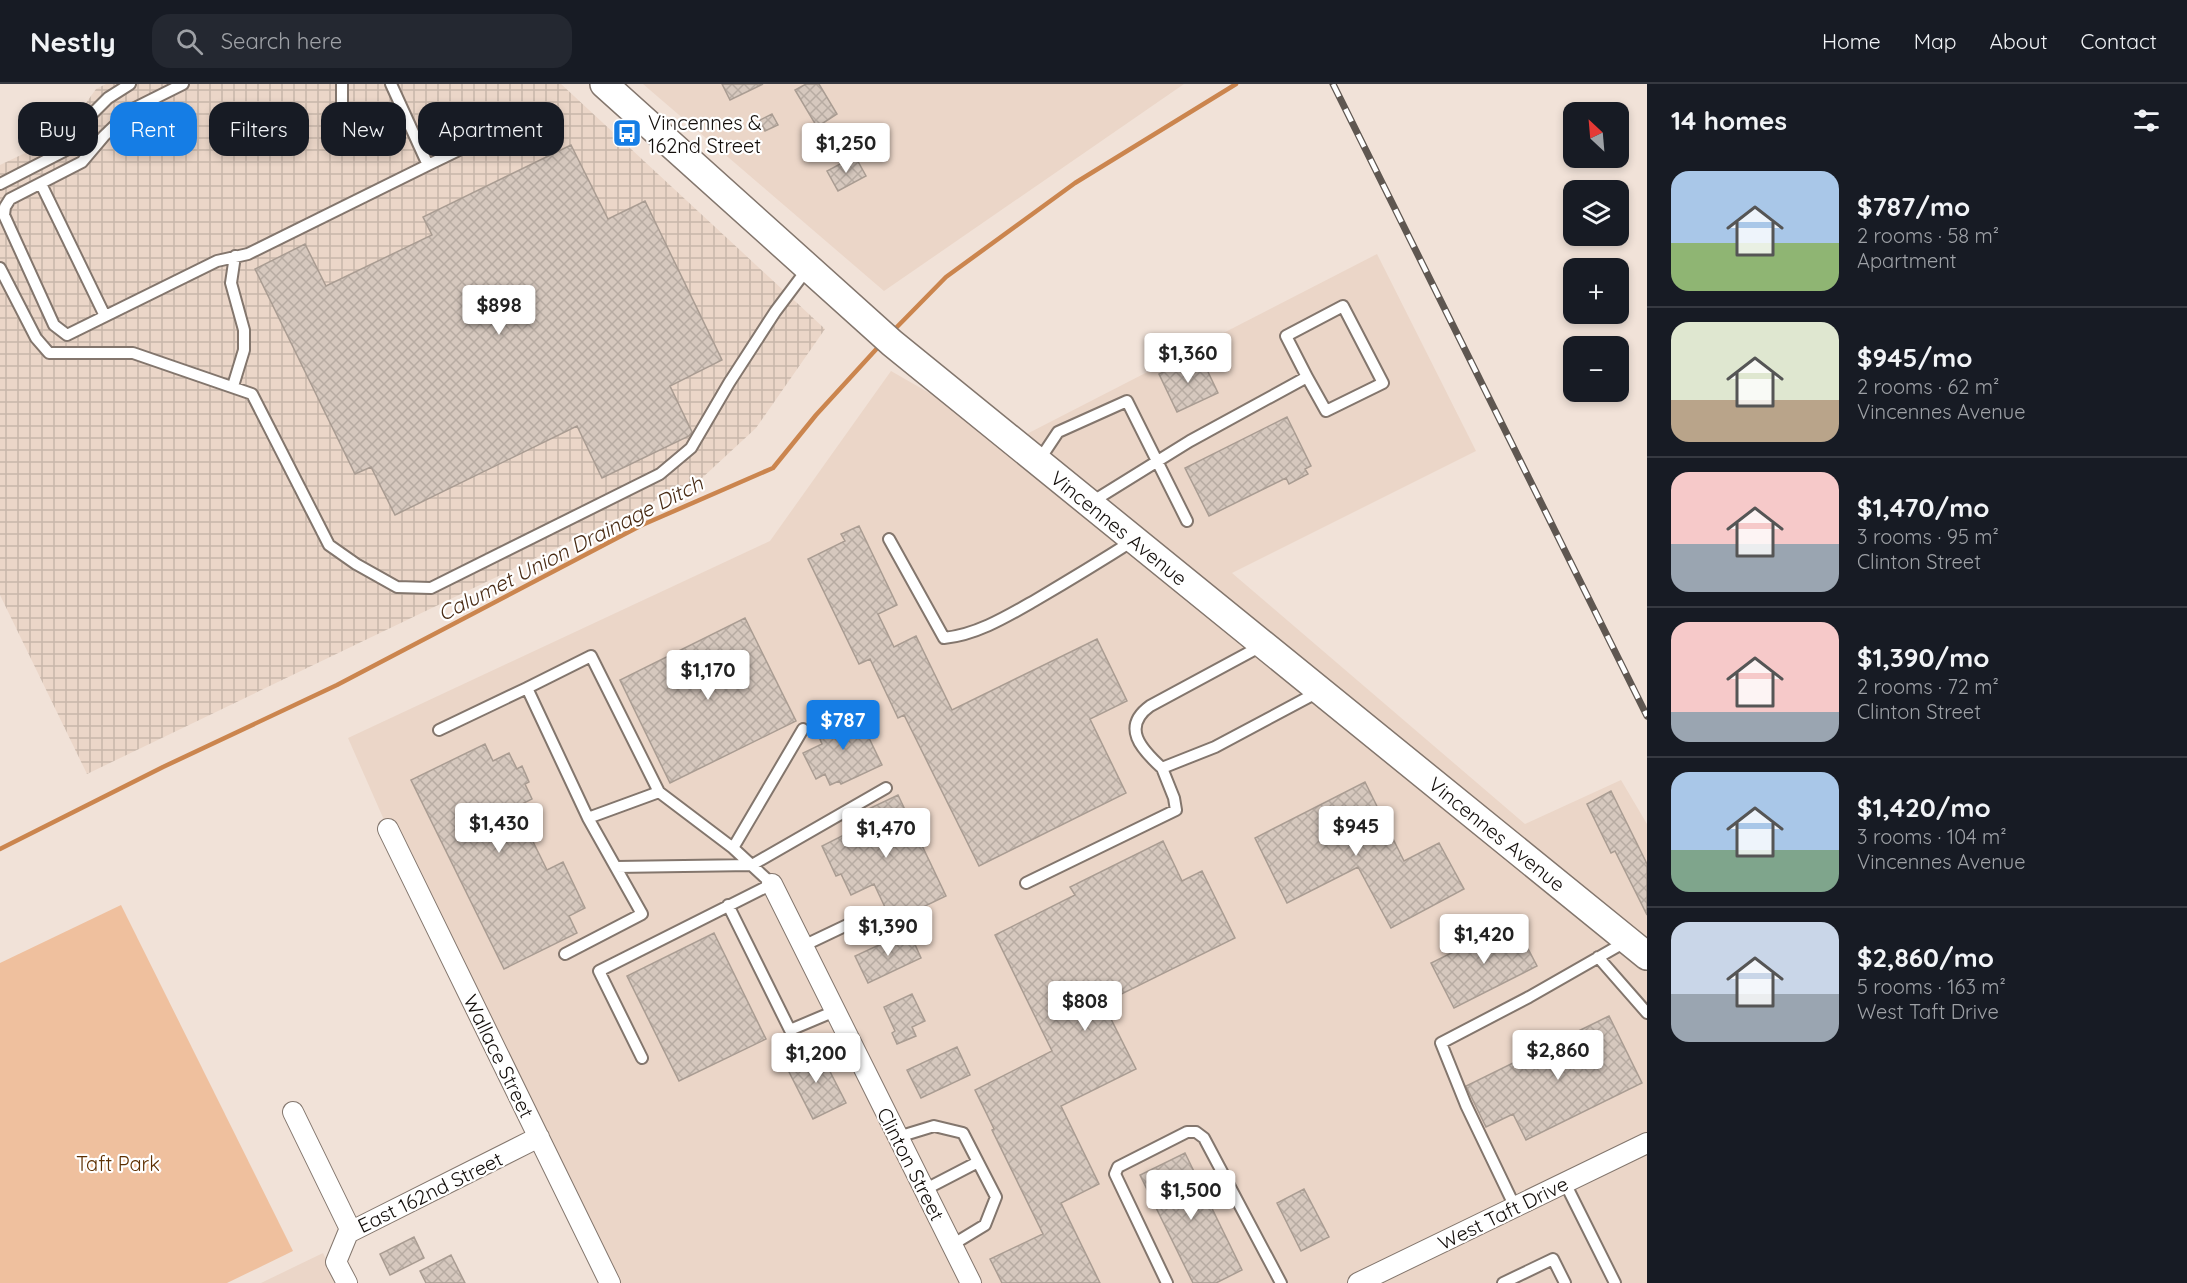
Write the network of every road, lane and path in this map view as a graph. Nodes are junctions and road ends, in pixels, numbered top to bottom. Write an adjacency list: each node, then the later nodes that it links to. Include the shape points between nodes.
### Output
1 (130, 84): 9 (lane, via 108,98 86,120 68,149)
2 (183, 84): 10 (lane, via 130,111 82,162)
3 (343, 84): 6 (lane)
4 (391, 84): 8 (lane)
5 (604, 84): 13 (street, Vincennes Avenue)
6 (342, 102)
7 (447, 156): 8 (lane)
8 (429, 165): 11 (lane, via 248,254)
9 (0, 184)
10 (41, 184): 14 (lane); 14 (lane, via 10,199 4,215 54,325 67,335)
11 (235, 255): 14 (lane); 16 (lane, via 231,283 244,330 244,350)
12 (0, 268): 16 (lane, via 36,338 49,353 134,353)
13 (808, 268): 16 (lane, via 729,383 691,448 660,474 431,588 397,587 329,545 252,394); 18 (street, Vincennes Avenue)
14 (105, 316)
15 (1307, 377): 15 (lane, via 1286,336 1343,306 1383,383 1326,411); 17 (lane)
16 (232, 386)
17 (1156, 460): 18 (lane, via 1127,401 1058,432); 19 (lane); 20 (lane)
18 (1038, 462): 19 (street, Vincennes Avenue)
19 (1090, 503): 22 (street, Vincennes Avenue)
20 (1187, 521)
21 (889, 539): 22 (lane, via 944,639 1001,619)
22 (1134, 540): 23 (street, Vincennes Avenue)
23 (1264, 645): 25 (street, Vincennes Avenue); 28 (lane, via 1140,714 1135,723 1137,735 1142,747)
24 (527, 688): 27 (lane); 30 (lane, via 591,656); 31 (lane)
25 (1320, 691): 28 (lane, via 1215,747); 41 (street, Vincennes Avenue)
26 (803, 729): 33 (lane)
27 (439, 730)
28 (1162, 768): 36 (lane, via 1176,810)
29 (886, 788): 34 (lane)
30 (659, 792): 31 (lane); 33 (lane)
31 (588, 818): 35 (lane)
32 (388, 829): 48 (street, Wallace Street)
33 (733, 848): 34 (lane)
34 (752, 865): 35 (lane); 37 (lane)
35 (616, 867): 42 (lane, via 642,914)
36 (1026, 883)
37 (772, 884): 38 (lane); 40 (street, Clinton Street)
38 (728, 905): 44 (lane, via 790,1030); 46 (lane, via 599,971)
39 (866, 916): 40 (lane)
40 (803, 946): 44 (street, Clinton Street)
41 (1637, 949): 43 (lane)
42 (565, 954)
43 (1598, 957): 45 (lane); 54 (lane, via 1441,1043)
44 (835, 1011): 49 (street, Clinton Street)
45 (1647, 1013)
46 (642, 1058)
47 (293, 1112): 55 (street)
48 (539, 1137): 55 (street, East 162nd Street); 59 (street, Wallace Street)
49 (898, 1137): 51 (lane, via 934,1126 963,1133); 53 (street, Clinton Street)
50 (1647, 1143): 52 (street, West Taft Drive)
51 (978, 1162): 53 (lane); 56 (lane, via 996,1197 985,1225)
52 (1565, 1183): 54 (street, West Taft Drive); 66 (lane)
53 (924, 1190): 56 (street, Clinton Street)
54 (1515, 1207): 57 (street, West Taft Drive)
55 (351, 1231): 58 (street, East 162nd Street, via 336,1262)
56 (952, 1245): 60 (street, Clinton Street)
57 (1395, 1275): 63 (street, West Taft Drive)
58 (347, 1283)
59 (610, 1283)
60 (971, 1283)
61 (1167, 1283): 62 (lane, via 1115,1174 1118,1167 1187,1132 1204,1138)
62 (1281, 1283)
63 (1358, 1283)
64 (1503, 1283): 65 (lane, via 1553,1259)
65 (1565, 1283)
66 (1615, 1283)

